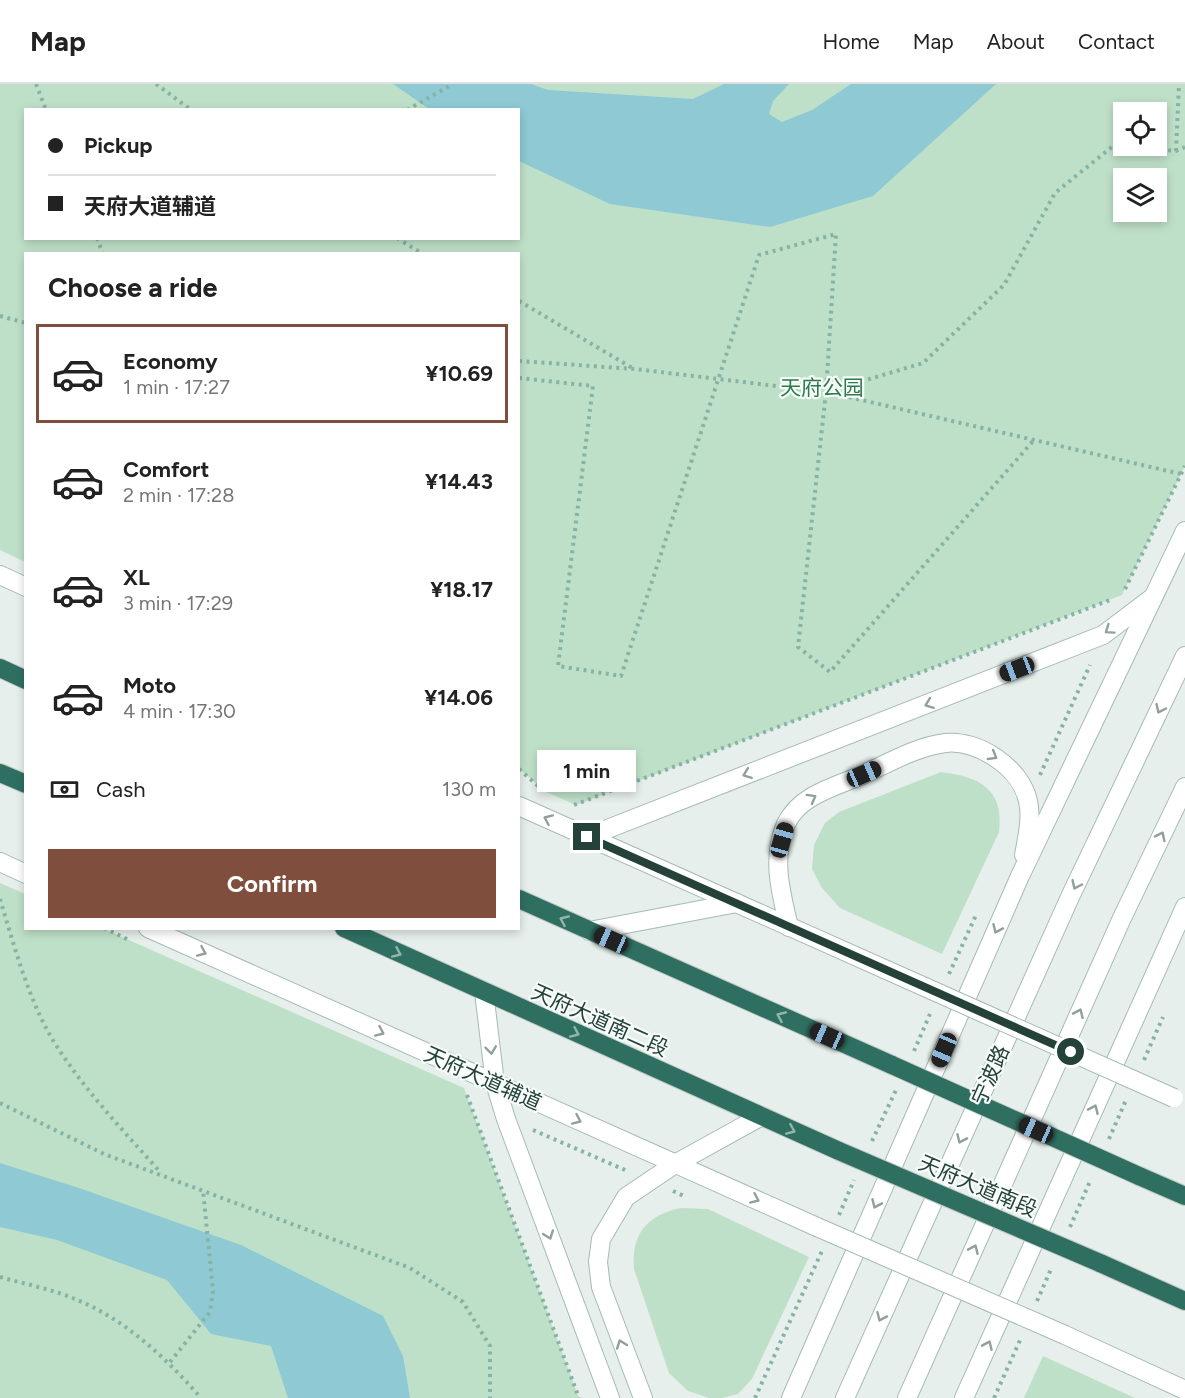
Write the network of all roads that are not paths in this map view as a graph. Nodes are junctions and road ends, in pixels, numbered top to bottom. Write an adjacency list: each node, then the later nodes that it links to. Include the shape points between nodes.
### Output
1 (1185, 531): 4 (street)
2 (0, 575): 3 (street)
3 (24, 585)
4 (1156, 595): 12 (street, one-way to 12, via 1103,636); 15 (street)
5 (1185, 656): 36 (street, 宁波路, one-way to 36, via 1070,897)
6 (0, 668): 7 (highway)
7 (24, 679)
8 (0, 773): 9 (highway)
9 (24, 783)
10 (1185, 787): 37 (street, one-way to 10, via 1117,928)
11 (520, 806): 12 (street, one-way to 11)
12 (587, 837): 17 (street)
13 (0, 862): 14 (street)
14 (24, 873)
15 (1020, 876): 20 (street, one-way to 15, via 777,856 786,823 805,800 922,748 947,742 983,750 1010,766 1028,800); 35 (street, one-way to 35)
16 (520, 899): 23 (highway, one-way to 16)
17 (737, 903): 20 (street); 23 (street)
18 (1185, 907): 19 (street)
19 (1180, 923): 38 (street, one-way to 19)
20 (789, 927): 26 (street, bridge)
21 (152, 930): 25 (street, 天府大道辅道, one-way to 25)
22 (348, 930): 24 (highway, 天府大道南二段, one-way to 24)
23 (589, 931): 30 (highway, one-way to 23, bridge)
24 (484, 992): 25 (street, one-way to 25); 27 (highway, 天府大道南二段, one-way to 27)
25 (495, 1083): 29 (street, 天府大道辅道, one-way to 29); 33 (street, one-way to 33)
26 (1179, 1100)
27 (760, 1117): 28 (highway, 天府大道南二段, one-way to 28); 29 (street)
28 (839, 1151): 31 (highway, 天府大道南段, bridge)
29 (675, 1164): 32 (street, 天府大道辅道, one-way to 32, bridge); 34 (street, one-way to 29, via 601,1287 601,1239 626,1197)
30 (1185, 1196)
31 (1185, 1301)
32 (1185, 1390)
33 (610, 1398)
34 (643, 1398)
35 (790, 1398)
36 (845, 1398)
37 (907, 1398)
38 (964, 1398)

